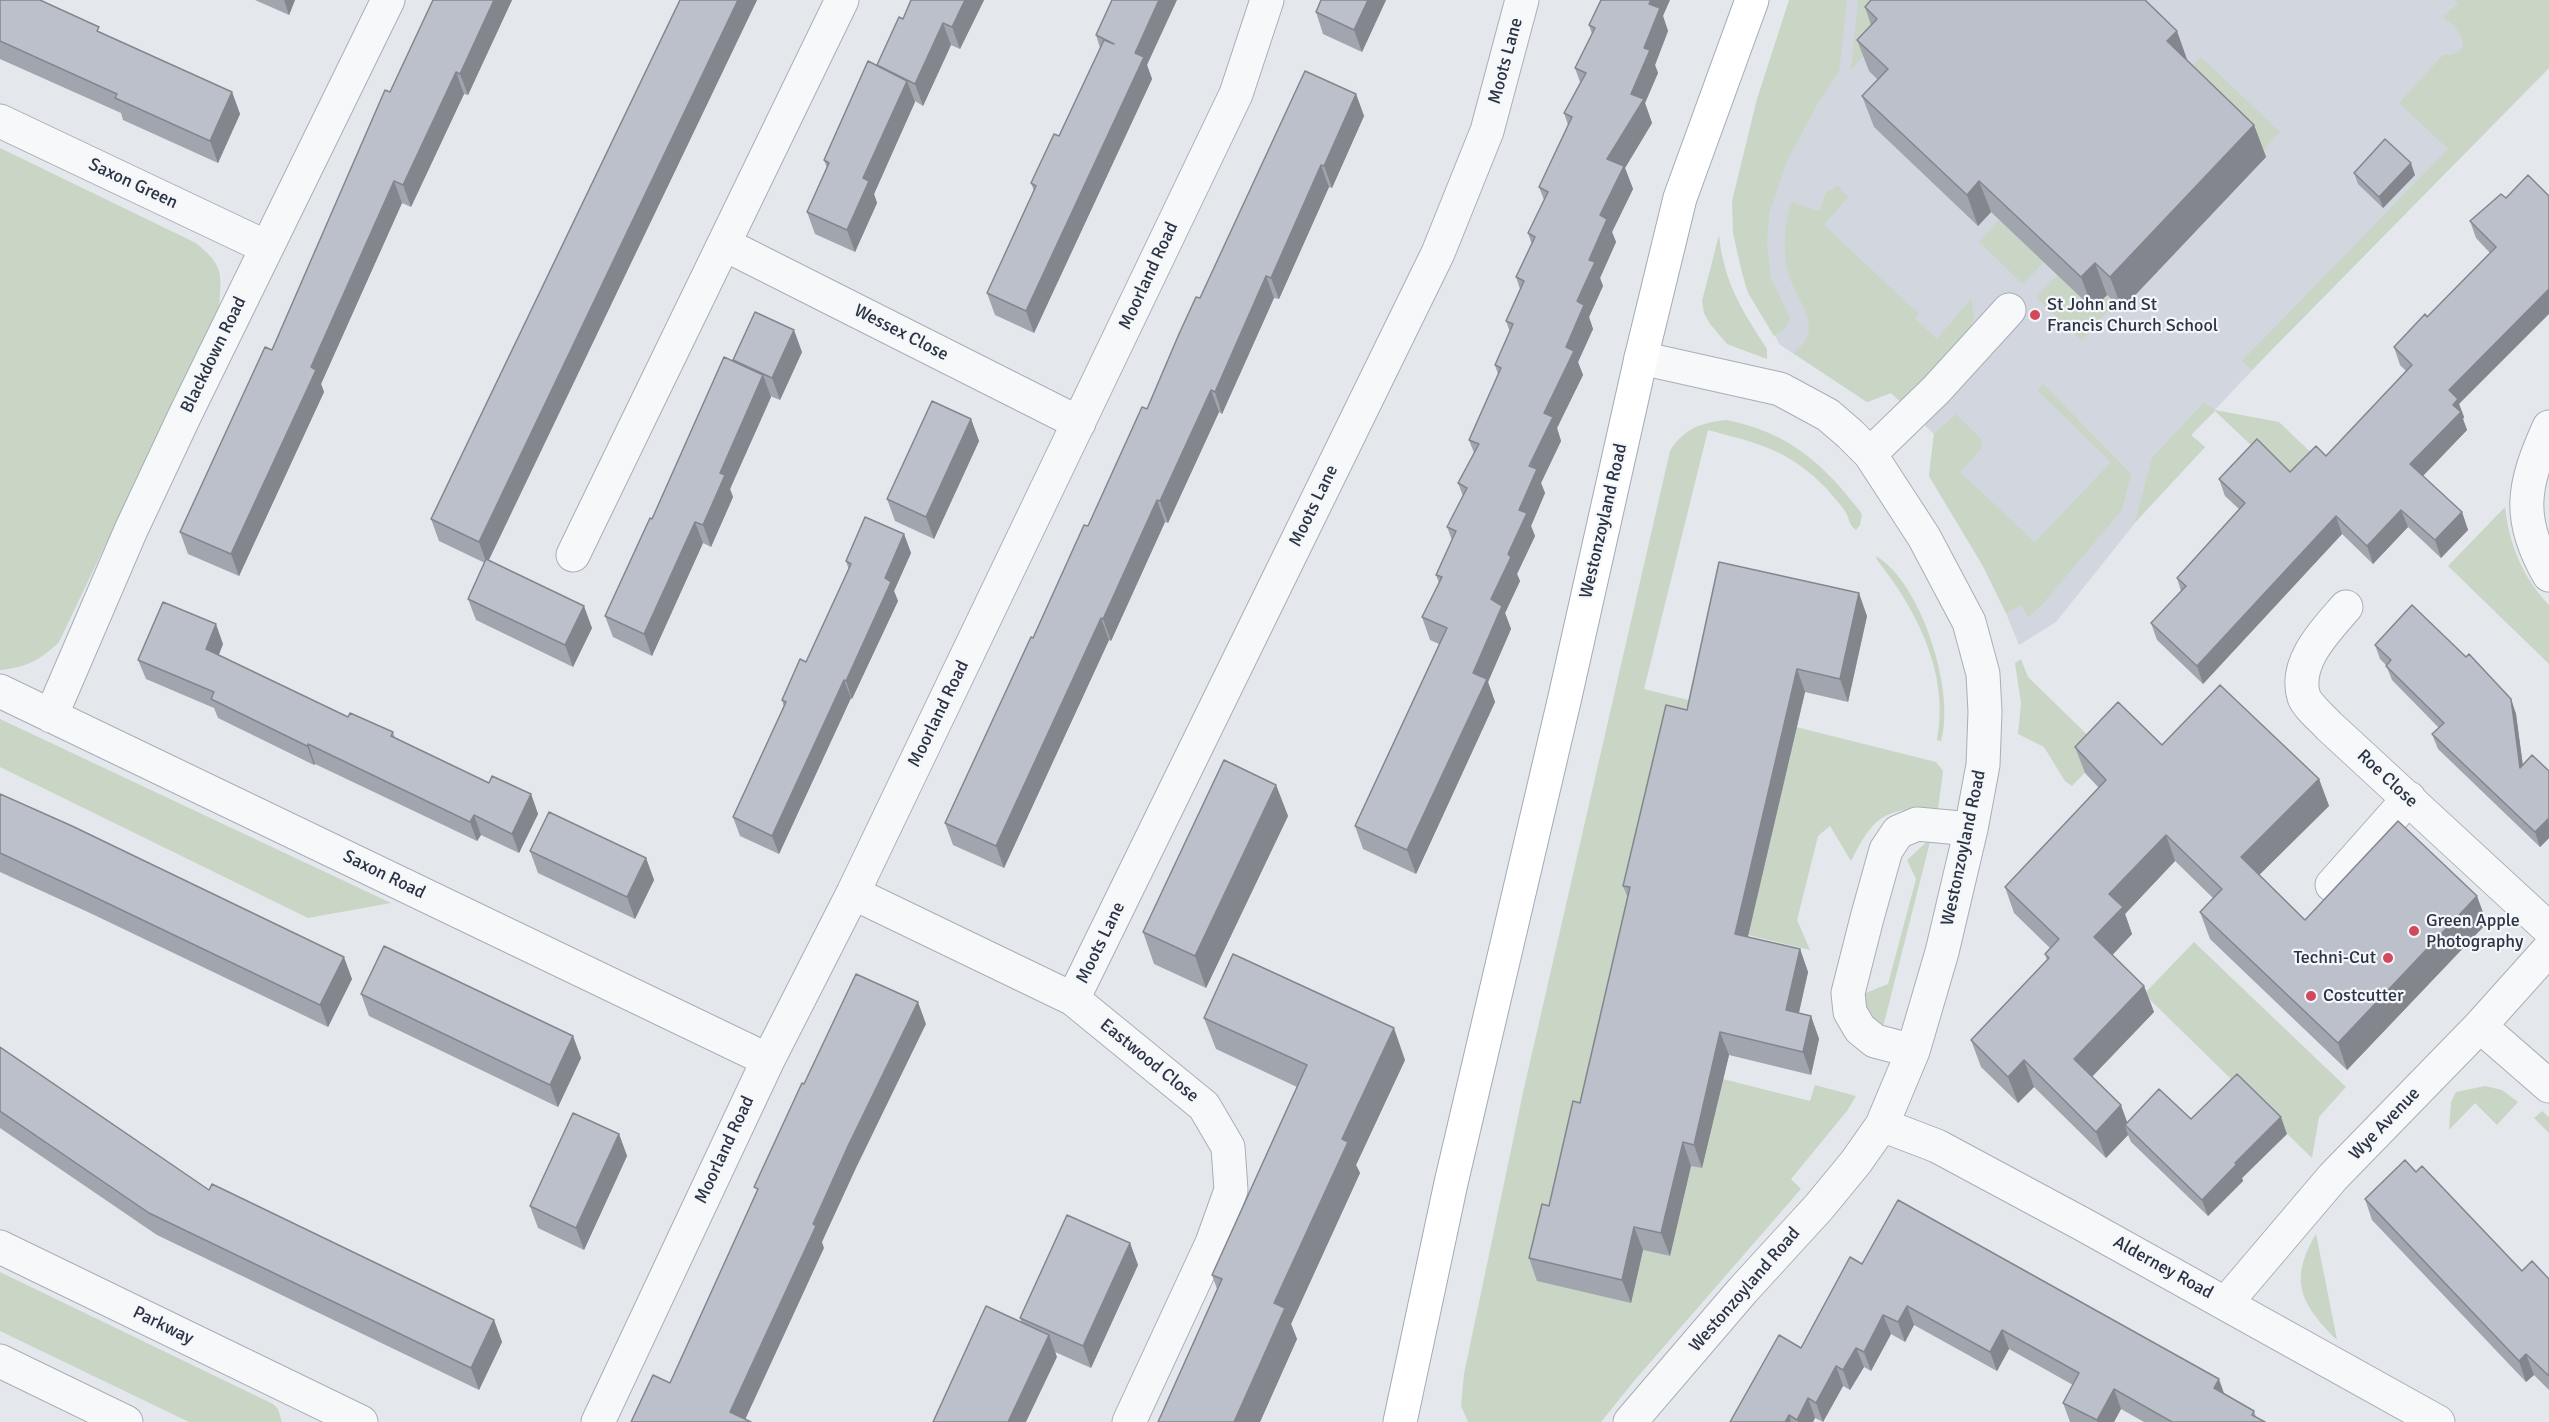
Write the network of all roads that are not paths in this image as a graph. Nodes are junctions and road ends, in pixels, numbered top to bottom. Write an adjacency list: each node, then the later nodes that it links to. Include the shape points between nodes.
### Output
1 (388, 0): 8 (street, Blackdown Road)
2 (842, 0): 7 (street)
3 (1267, 0): 11 (street, Moorland Road, via 1236,94)
4 (1522, 0): 25 (street, Moots Lane, via 1487,131 1438,253)
5 (1752, 0): 10 (main road, Westonzoyland Road, via 1680,198)
6 (0, 121): 8 (street, Saxon Green)
7 (724, 244): 11 (street, Wessex Close); 14 (street)
8 (266, 248): 18 (street, Blackdown Road, via 131,530)
9 (2009, 310): 13 (street, via 1936,390)
10 (1641, 358): 13 (street, Westonzoyland Road, via 1780,389 1828,415); 39 (main road, Westonzoyland Road, via 1451,1183)
11 (1079, 423): 22 (street, Moorland Road)
12 (2549, 427): 15 (street, via 2532,465 2527,497 2528,525)
13 (1870, 454): 20 (street, Westonzoyland Road, via 1924,537 1972,633 1983,674 1985,712 1983,765)
14 (573, 555)
15 (2549, 575)
16 (2346, 607): 19 (street, Roe Close, via 2316,642 2303,674 2304,698 2329,726)
17 (0, 691): 18 (street, Saxon Road)
18 (51, 716): 28 (street, Saxon Road)
19 (2409, 798): 21 (street); 23 (street, Roe Close)
20 (1971, 829): 27 (street, Westonzoyland Road, via 1942,952); 27 (street, via 1917,824 1898,832 1886,850 1848,993 1850,1012 1860,1029 1875,1041)
21 (2332, 885)
22 (853, 893): 25 (street, Eastwood Close); 28 (street, Moorland Road)
23 (2549, 929)
24 (2549, 949): 26 (street, Wye Avenue)
25 (1073, 999): 38 (street, Eastwood Close, via 1204,1106 1228,1147 1231,1190 1212,1243)
26 (2480, 1026): 29 (street); 32 (street, Wye Avenue, via 2333,1177)
27 (1912, 1051): 30 (street, Westonzoyland Road)
28 (768, 1060): 37 (street, Moorland Road)
29 (2549, 1086)
30 (1882, 1125): 32 (street, Alderney Road, via 1937,1146); 40 (street, Westonzoyland Road, via 1820,1207)
31 (0, 1246): 34 (street, Parkway)
32 (2226, 1303): 41 (street, Alderney Road)
33 (0, 1361): 35 (street)
34 (322, 1414): 36 (street, Parkway)
35 (126, 1422)
36 (361, 1422)
37 (598, 1422)
38 (1129, 1422)
39 (1400, 1422)
40 (1630, 1422)
41 (2438, 1422)

